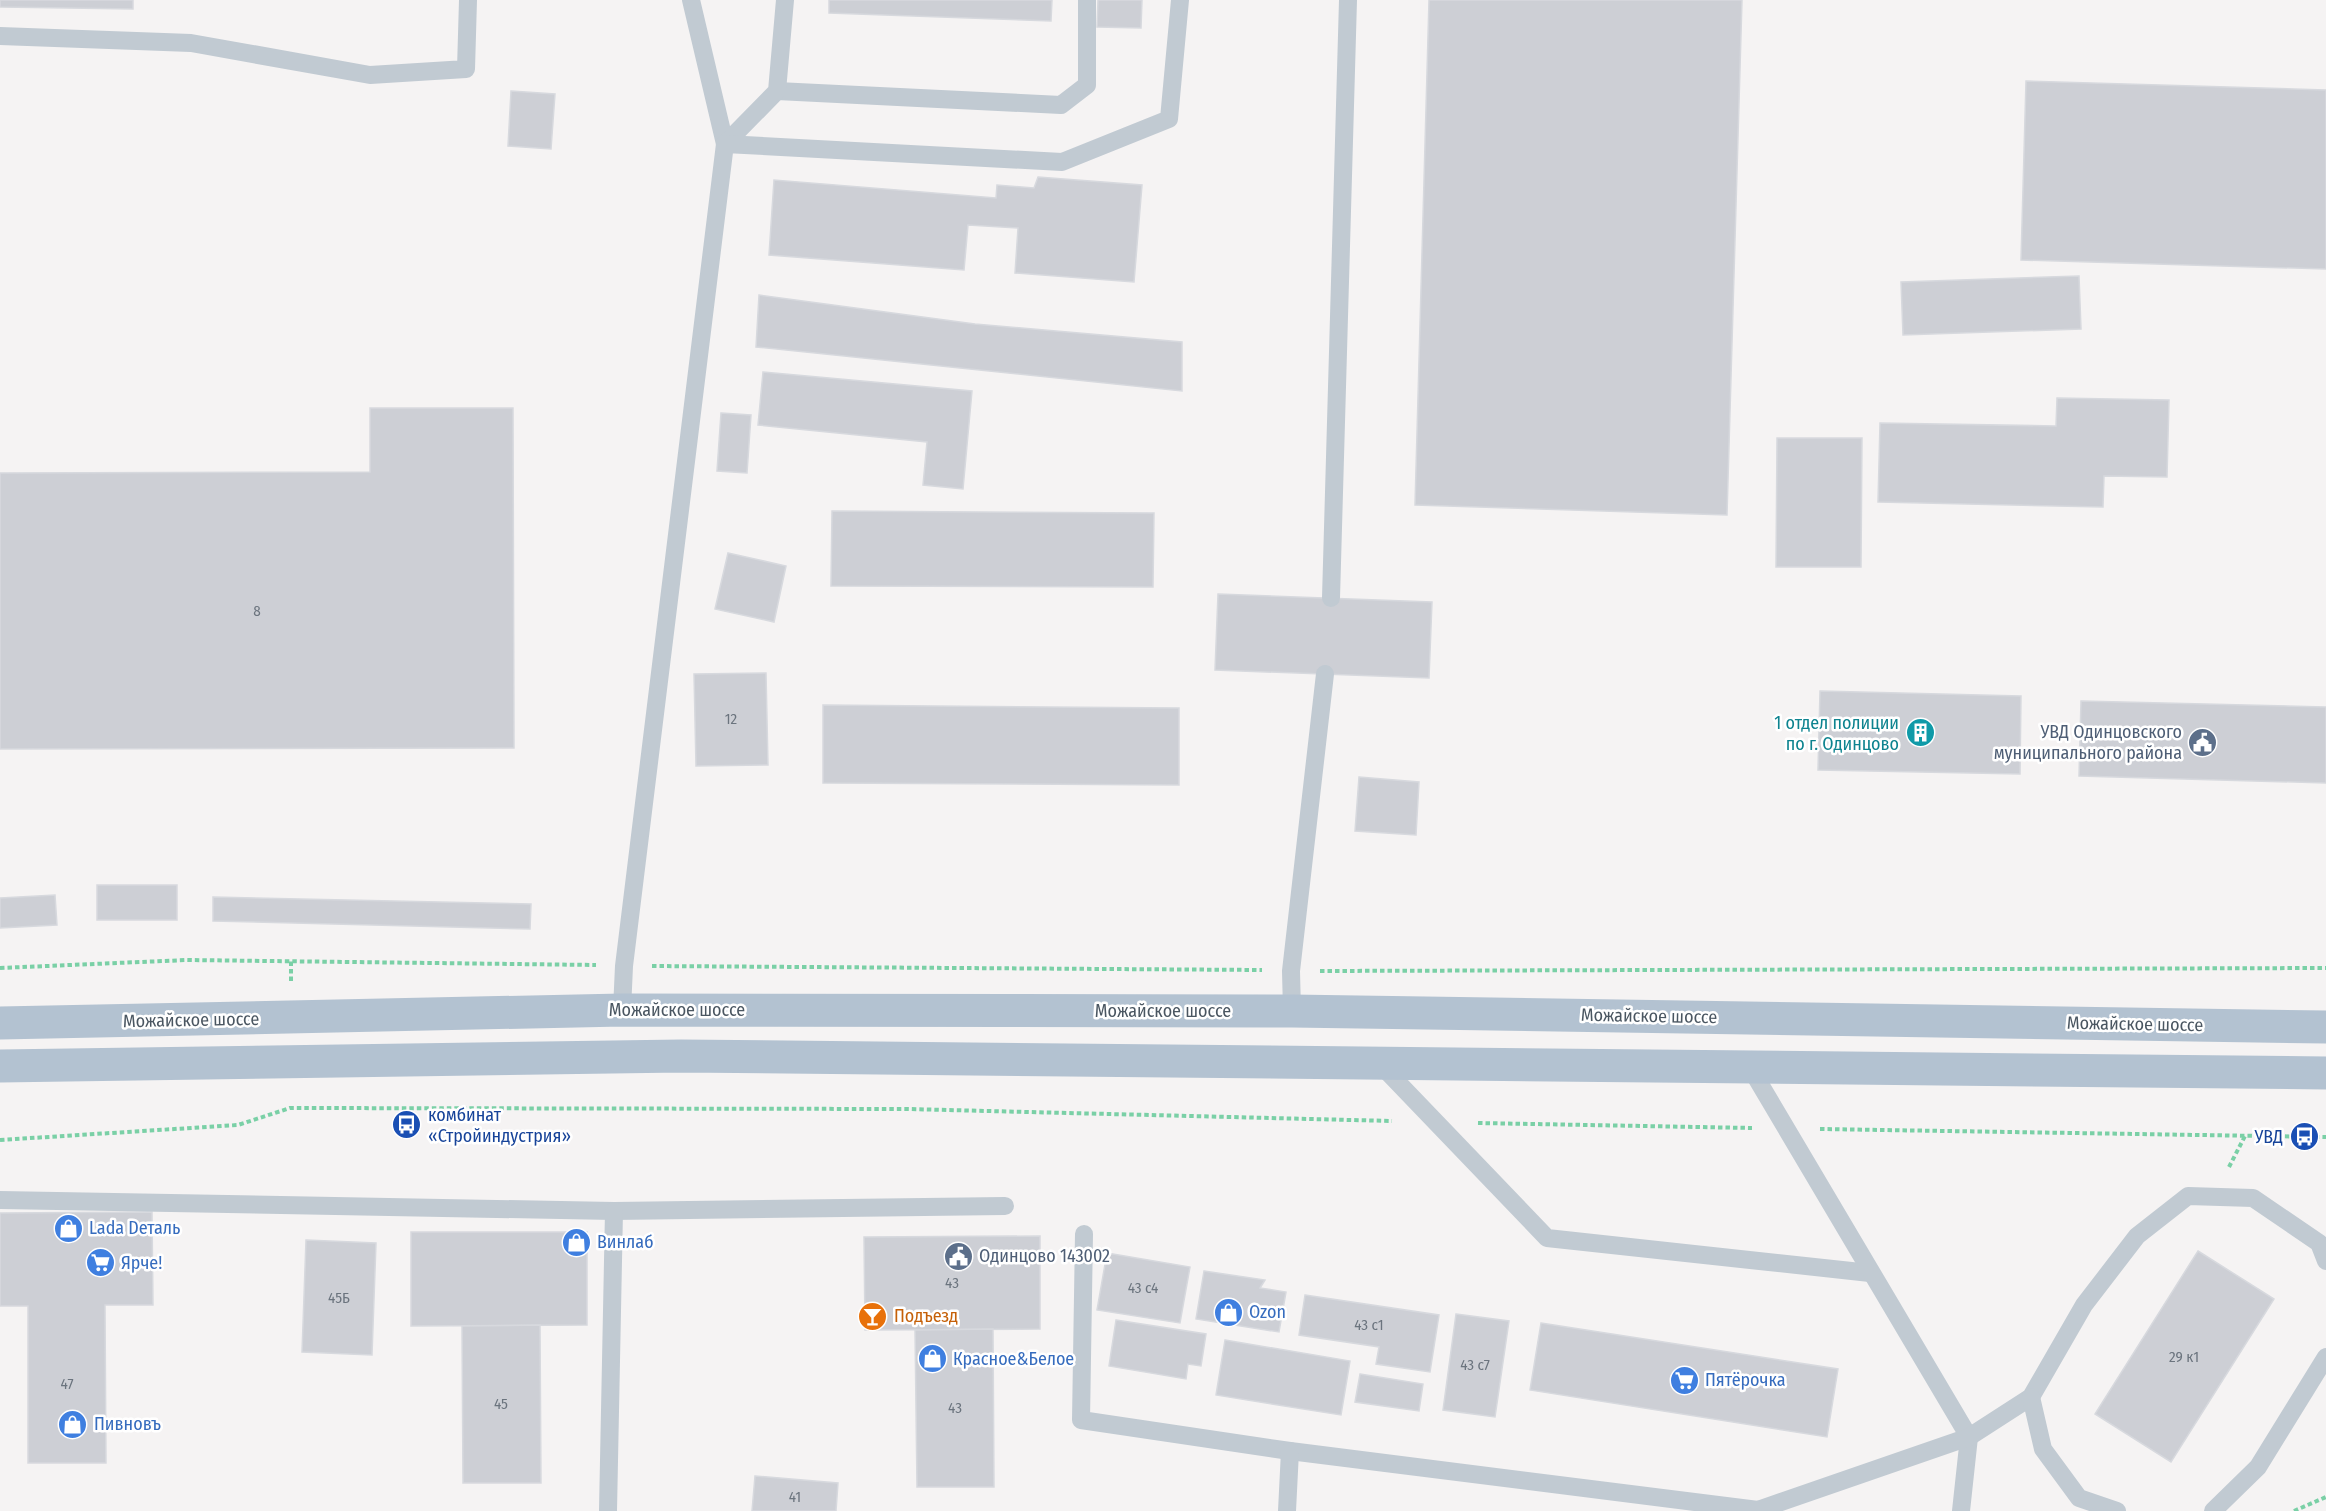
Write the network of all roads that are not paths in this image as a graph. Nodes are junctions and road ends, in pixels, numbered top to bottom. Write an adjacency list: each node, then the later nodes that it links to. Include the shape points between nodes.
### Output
1 (468, 0): 7 (lane, via 466,69 370,75 191,43)
2 (691, 0): 9 (lane)
3 (785, 0): 8 (lane)
4 (1087, 0): 8 (lane, via 1087,85 1060,105)
5 (1180, 0): 9 (lane, via 1169,119 1062,162)
6 (1348, 0): 10 (lane)
7 (0, 36)
8 (777, 91): 9 (lane)
9 (725, 144): 12 (lane, via 624,966)
10 (1330, 598)
11 (1325, 674): 13 (lane, via 1292,970)
12 (622, 1010): 13 (main road, Можайское шоссе); 14 (main road, Можайское шоссе)
13 (1292, 1011): 15 (main road, Можайское шоссе)
14 (0, 1023)
15 (2326, 1027)
16 (1381, 1065): 17 (main road, via 681,1056); 18 (main road); 25 (lane, via 1547,1238)
17 (0, 1066)
18 (1751, 1069): 19 (main road); 25 (lane)
19 (2326, 1073)
20 (0, 1200): 22 (lane)
21 (1005, 1206): 22 (lane)
22 (614, 1210): 30 (lane)
23 (1084, 1234): 29 (lane, via 1081,1419)
24 (2326, 1261): 27 (lane, via 2319,1243 2253,1198 2188,1196 2137,1236 2084,1305)
25 (1870, 1273): 28 (lane)
26 (2326, 1357): 35 (lane, via 2258,1467)
27 (2031, 1397): 28 (lane); 34 (lane, via 2043,1449 2079,1498)
28 (1969, 1437): 32 (lane); 33 (lane)
29 (1290, 1451): 31 (lane); 32 (lane)
30 (608, 1511)
31 (1287, 1511)
32 (1757, 1511)
33 (1961, 1511)
34 (2117, 1511)
35 (2213, 1511)

